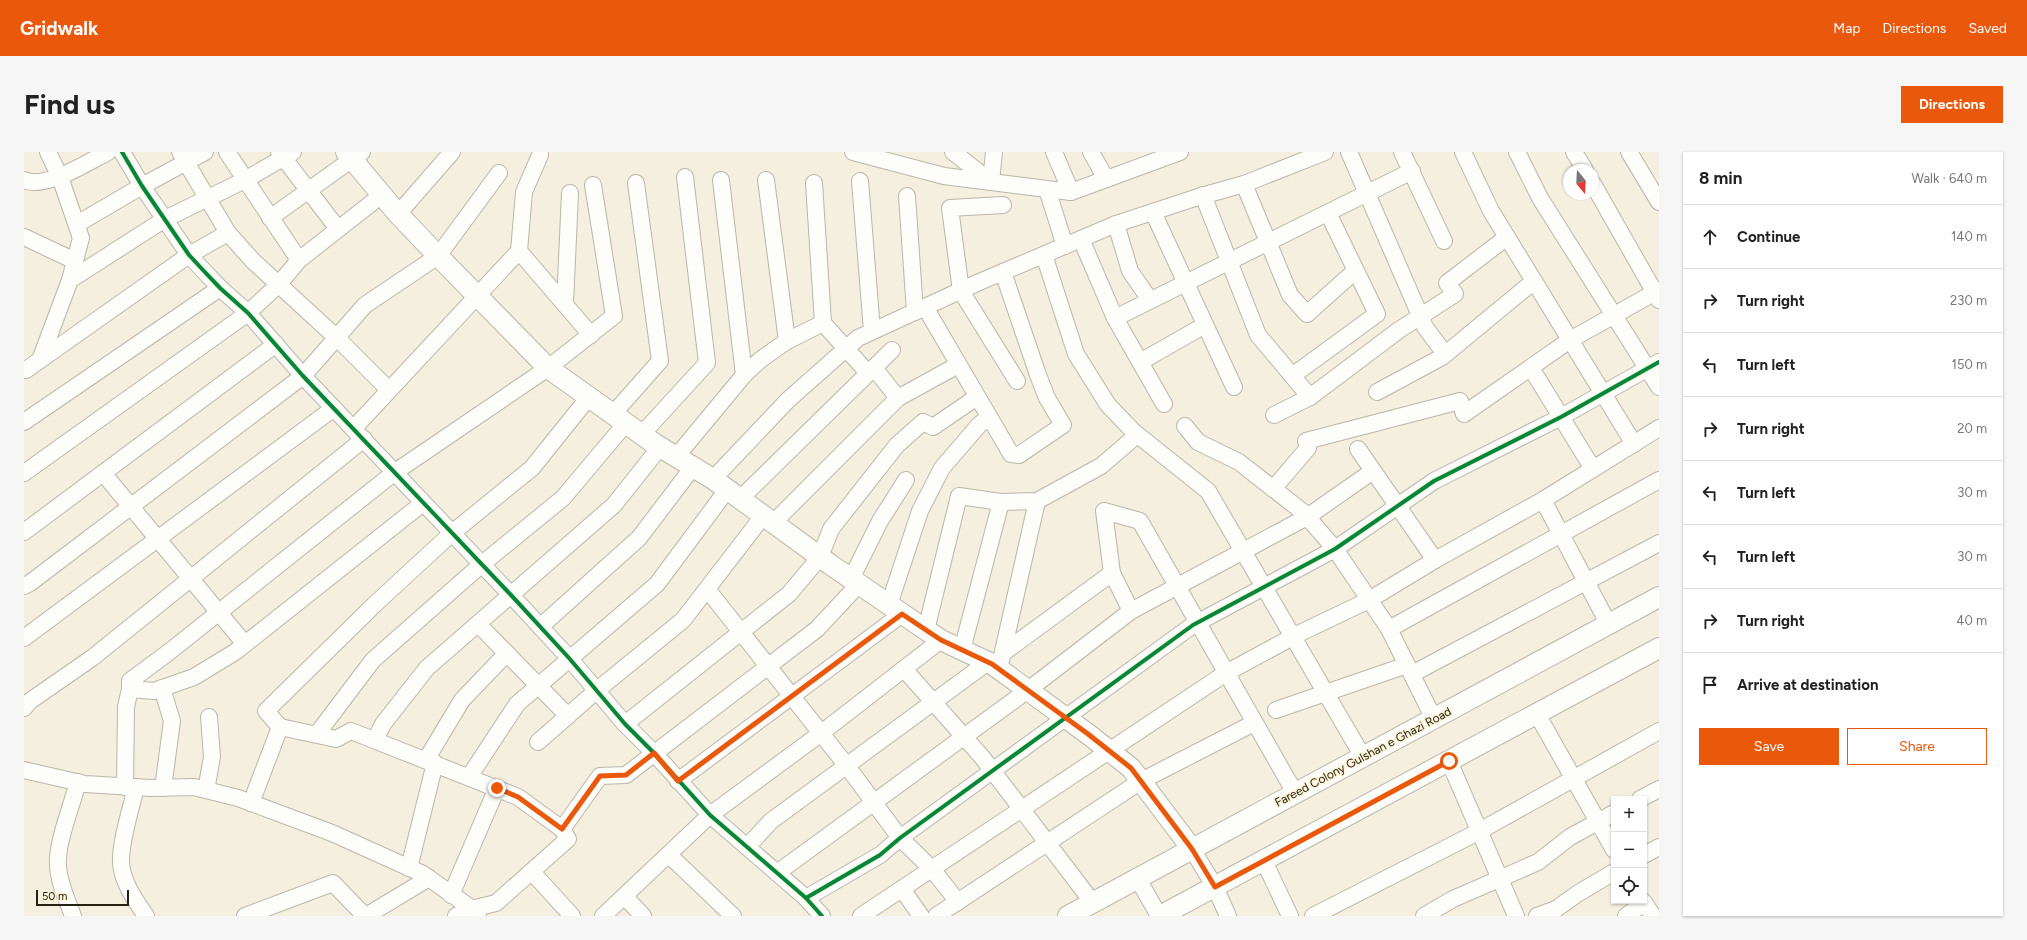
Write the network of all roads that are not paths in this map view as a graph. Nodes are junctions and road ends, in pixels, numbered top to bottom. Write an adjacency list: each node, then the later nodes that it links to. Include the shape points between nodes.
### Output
1 (48, 152): 27 (street)
2 (108, 152): 27 (street)
3 (122, 152): 40 (street)
4 (205, 152): 23 (street)
5 (227, 152): 31 (street)
6 (452, 152): 55 (street)
7 (853, 152): 35 (street, via 944,176)
8 (953, 152): 35 (street)
9 (994, 152): 35 (street)
10 (1054, 152): 43 (street)
11 (1091, 152): 29 (street)
12 (1180, 152): 29 (street)
13 (1325, 152): 38 (street)
14 (1348, 152): 46 (street)
15 (1402, 152): 25 (street)
16 (1463, 152): 63 (street, via 1491,211)
17 (1517, 152): 89 (street, via 1540,198)
18 (1574, 152): 24 (street)
19 (1629, 152): 51 (street)
20 (285, 154): 31 (street); 42 (street)
21 (354, 155): 42 (street); 45 (main road)
22 (540, 155): 68 (street, via 524,192)
23 (183, 157): 40 (street); 50 (street)
24 (1581, 164)
25 (1412, 171): 46 (street); 65 (street)
26 (499, 173): 71 (street)
27 (60, 177): 30 (street, via 30,182); 58 (street)
28 (685, 177): 130 (street, via 707,363)
29 (1106, 179): 43 (street)
30 (24, 180)
31 (245, 180): 50 (street); 56 (street)
32 (721, 180): 111 (street)
33 (766, 180): 98 (street)
34 (860, 181): 94 (street)
35 (991, 182): 41 (street)
36 (636, 183): 130 (street, via 660,360)
37 (814, 183): 92 (street)
38 (1244, 184): 48 (street); 66 (street)
39 (593, 185): 95 (street, via 614,316)
40 (142, 186): 57 (street); 58 (street)
41 (1047, 189): 43 (street); 67 (street)
42 (309, 191): 56 (street); 60 (street)
43 (1071, 192)
44 (570, 193): 86 (street)
45 (383, 194): 55 (main road); 60 (street)
46 (1367, 194): 54 (street); 90 (street)
47 (1599, 194): 83 (street)
48 (1203, 195): 53 (street); 74 (street)
49 (907, 196): 87 (street)
50 (207, 198): 57 (street); 61 (street)
51 (1659, 202)
52 (1003, 205): 82 (street, via 950,208)
53 (1153, 212): 59 (street); 79 (street)
54 (1328, 213): 66 (street); 75 (street)
55 (398, 214): 71 (main road)
56 (270, 218): 72 (street)
57 (165, 219): 69 (street); 77 (street)
58 (77, 224): 73 (street, via 82,238)
59 (1116, 224): 64 (street); 85 (street, via 1130,271)
60 (338, 229): 72 (street)
61 (228, 233): 69 (street); 80 (street, via 253,261)
62 (24, 237): 73 (street)
63 (1507, 237): 78 (street); 90 (street, via 1447,283 1455,294)
64 (1081, 239): 67 (street); 91 (street)
65 (1444, 241)
66 (1268, 242): 74 (street); 75 (street, via 1290,295 1307,314)
67 (1065, 246): 70 (street)
68 (519, 251): 84 (street); 86 (street)
69 (189, 255): 81 (street); 103 (street)
70 (1044, 255): 76 (street); 134 (street, via 1076,354 1108,405)
71 (438, 256): 84 (main road); 96 (street, via 365,305)
72 (299, 260): 80 (street)
73 (75, 261): 77 (street)
74 (1229, 262): 79 (street); 113 (street, via 1258,335)
75 (1355, 271): 113 (street, via 1377,314)
76 (1003, 272): 82 (street); 128 (street, via 1047,398 1063,424 1019,455 1011,454)
77 (70, 280): 103 (street)
78 (1534, 280): 97 (street); 102 (street)
79 (1186, 283): 85 (street); 93 (street)
80 (279, 284): 88 (street); 96 (street)
81 (220, 288): 88 (street); 129 (street)
82 (961, 291): 87 (street); 114 (street)
83 (1658, 294): 89 (street)
84 (477, 296): 107 (main road); 117 (street)
85 (1150, 300): 91 (street)
86 (565, 303): 95 (street)
87 (920, 310): 94 (street); 105 (street)
88 (248, 313): 99 (street); 142 (street)
89 (1614, 316): 97 (street); 106 (street)
90 (1421, 317): 102 (street); 122 (street, via 1399,330)
91 (1115, 318): 104 (street)
92 (823, 323): 98 (street); 100 (street)
93 (1205, 326): 104 (street); 115 (street)
94 (872, 332): 100 (street, via 858,338)
95 (591, 335): 107 (street)
96 (337, 338): 112 (street); 117 (street)
97 (1570, 340): 108 (street); 119 (street)
98 (788, 341): 111 (street, via 760,360)
99 (276, 344): 112 (street); 143 (street)
100 (846, 348): 110 (street); 147 (street, via 788,400)
101 (892, 350): 110 (street)
102 (1444, 354): 118 (street)
103 (40, 360): 109 (street)
104 (1140, 362): 124 (street)
105 (958, 365): 121 (street); 123 (street)
106 (1653, 365): 116 (street); 119 (street)
107 (548, 368): 120 (main road); 141 (street)
108 (1531, 368): 127 (street); 146 (street, via 1464,414 1460,401 1306,441 1308,448)
109 (24, 370)
110 (871, 370): 123 (street); 147 (street)
111 (744, 375): 137 (street)
112 (304, 376): 125 (street); 152 (street)
113 (1292, 376): 122 (street)
114 (1017, 380)
115 (1234, 387)
116 (1659, 387)
117 (388, 389): 133 (street)
118 (1377, 392)
119 (1603, 394): 127 (street); 135 (street)
120 (589, 397): 130 (main road); 157 (street, via 532,468)
121 (977, 397): 128 (street); 163 (street, via 933,428 923,422 897,445 831,529)
122 (1310, 397): 126 (street)
123 (898, 398): 155 (street)
124 (1164, 404)
125 (334, 408): 133 (street); 159 (street)
126 (1274, 415)
127 (1561, 417): 139 (street); 153 (street, via 1434,481)
128 (989, 418): 177 (street, via 979,425 942,468 920,511)
129 (24, 422)
130 (627, 424): 137 (main road); 165 (street, via 563,498)
131 (1185, 426): 146 (street, via 1198,442 1239,462)
132 (1659, 428): 135 (street)
133 (359, 434): 141 (street); 167 (street)
134 (1137, 435): 149 (street, via 1101,466); 162 (street, via 1208,491)
135 (1634, 444): 139 (street)
136 (1358, 449): 140 (street)
137 (668, 452): 138 (main road); 174 (street, via 614,505)
138 (693, 467): 147 (main road); 183 (street, via 639,538)
139 (1593, 469): 148 (street)
140 (1373, 471): 153 (street); 154 (street)
141 (395, 472): 151 (street); 179 (street)
142 (24, 473)
143 (102, 473): 152 (street); 156 (street)
144 (906, 480): 168 (street, via 880,521)
145 (1659, 480): 158 (street)
146 (1272, 489): 154 (street)
147 (727, 490): 155 (main road); 193 (street, via 657,584)
148 (1543, 500): 158 (street); 164 (street)
149 (1037, 501): 150 (street); 194 (street)
150 (1001, 502): 186 (street, via 959,496); 191 (street)
151 (423, 503): 157 (street); 189 (street)
152 (131, 507): 159 (street); 171 (street)
153 (1397, 507): 161 (street); 164 (street)
154 (1307, 517): 161 (street); 162 (street)
155 (768, 520): 163 (main road); 173 (street)
156 (24, 532)
157 (452, 533): 165 (street); 216 (street, via 266,711)
158 (1561, 534): 169 (street); 184 (street)
159 (158, 539): 167 (street); 188 (street)
160 (1659, 543): 169 (street)
161 (1335, 549): 172 (street); 176 (street)
162 (1242, 551): 170 (street); 172 (street)
163 (820, 557): 168 (main road); 185 (street, via 789,594)
164 (1435, 560): 176 (street)
165 (482, 564): 174 (street); 218 (street, via 373,660)
166 (1112, 573): 170 (street, via 1104,511 1140,521); 178 (street); 194 (street)
167 (191, 578): 179 (street); 207 (street, via 92,658 30,701)
168 (855, 581): 177 (main road); 195 (street, via 816,629)
169 (1586, 582): 181 (street); 197 (street)
170 (1176, 585): 178 (street); 180 (street)
171 (24, 586)
172 (1263, 587): 180 (street); 187 (street)
173 (707, 589): 185 (street); 203 (street, via 683,620)
174 (511, 595): 182 (street); 183 (street)
175 (1659, 598): 181 (main road, Fareed Colony Gulshan e Ghazi Road)
176 (1369, 600): 184 (street); 187 (street)
177 (896, 609): 186 (main road); 205 (street)
178 (1131, 611): 202 (street)
179 (219, 612): 189 (street); 201 (street, via 130,681)
180 (1197, 622): 198 (street); 212 (street)
181 (1609, 624): 213 (main road, Fareed Colony Gulshan e Ghazi Road)
182 (479, 625): 192 (street); 221 (street, via 427,668 383,724)
183 (540, 627): 193 (street)
184 (1390, 629): 197 (street)
185 (741, 632): 195 (street); 215 (street)
186 (934, 635): 191 (main road); 196 (street)
187 (1293, 637): 198 (street); 204 (street)
188 (24, 638)
189 (245, 644): 200 (street, via 194,677)
190 (1659, 648): 209 (main road)
191 (962, 650): 194 (main road)
192 (507, 653): 199 (street); 227 (street, via 462,700)
193 (569, 658): 199 (street); 203 (street)
194 (997, 661): 202 (main road); 206 (street)
195 (768, 666): 205 (street); 224 (street)
196 (904, 669): 206 (street); 219 (street)
197 (1409, 669): 204 (street); 213 (street)
198 (1226, 673): 214 (street); 223 (street)
199 (538, 685): 211 (street); 231 (street, via 517,704)
200 (162, 688): 201 (street, via 154,691); 237 (street, via 172,721)
201 (130, 689): 236 (street, via 126,707)
202 (1028, 690): 212 (main road); 220 (street)
203 (596, 691): 211 (street); 215 (street)
204 (1324, 692): 208 (street); 225 (street)
205 (791, 697): 219 (street); 233 (street)
206 (933, 702): 220 (street); 228 (street)
207 (24, 708)
208 (1276, 710)
209 (1537, 714): 226 (main road); 232 (street)
210 (209, 716): 240 (street, via 212,757)
211 (568, 716): 222 (street)
212 (1066, 718): 223 (main road); 230 (street)
213 (1434, 719): 225 (main road, Fareed Colony Gulshan e Ghazi Road)
214 (1254, 723): 234 (street); 241 (street)
215 (624, 724): 224 (street)
216 (280, 727): 218 (street); 243 (street)
217 (1659, 731): 232 (street)
218 (317, 734): 221 (street, via 336,739 351,731)
219 (820, 734): 228 (street); 246 (street)
220 (964, 737): 230 (street); 244 (street)
221 (375, 740): 227 (street)
222 (538, 742)
223 (1110, 750): 234 (main road, via 1131,768); 245 (street)
224 (654, 753): 233 (street); 249 (street, via 626,775 600,776)
225 (1363, 756): 241 (main road, Fareed Colony Gulshan e Ghazi Road)
226 (1449, 761): 250 (street); 259 (main road)
227 (430, 762): 231 (street); 260 (street)
228 (847, 766): 244 (street); 254 (street, via 771,821)
229 (24, 770): 235 (street)
230 (993, 772): 245 (street); 251 (street)
231 (469, 777): 238 (street)
232 (1573, 779): 248 (street); 250 (street)
233 (678, 781): 246 (street)
234 (1141, 781): 252 (street); 256 (main road)
235 (78, 782): 236 (street); 277 (street, via 58,851 57,865)
236 (130, 787): 237 (street); 278 (street, via 121,864 133,895)
237 (163, 788): 240 (street, via 194,787)
238 (497, 788): 249 (street, via 518,797); 270 (street)
239 (1659, 789): 242 (street)
240 (206, 790): 243 (street)
241 (1295, 793): 256 (main road, Fareed Colony Gulshan e Ghazi Road)
242 (1646, 796)
243 (251, 803): 260 (street, via 332,833)
244 (874, 803): 251 (street); 263 (street)
245 (1021, 809): 252 (street); 261 (street)
246 (710, 815): 254 (street); 258 (street)
247 (1611, 815): 248 (street)
248 (1598, 822): 253 (street); 266 (street, via 1570,837 1538,862)
249 (562, 829): 262 (street, via 568,839)
250 (1479, 832): 266 (street); 294 (street)
251 (900, 838): 261 (street); 272 (street, via 880,855)
252 (1047, 843): 273 (street); 274 (street)
253 (1611, 845)
254 (747, 846): 263 (street)
255 (1659, 846): 257 (street)
256 (1192, 849): 267 (main road, Fareed Colony Gulshan e Ghazi Road); 268 (street)
257 (1647, 853)
258 (669, 855): 271 (street); 285 (street)
259 (1264, 861): 268 (main road); 293 (street)
260 (409, 868): 265 (street)
261 (932, 868): 269 (street); 273 (street)
262 (532, 872): 276 (street, via 496,903); 282 (street)
263 (777, 873): 272 (street)
264 (1611, 874): 297 (street, via 1556,909)
265 (429, 878): 270 (street); 280 (street)
266 (1500, 878): 295 (street, via 1453,899); 296 (street)
267 (1138, 879): 274 (main road, Fareed Colony Gulshan e Ghazi Road); 291 (street)
268 (1215, 887): 291 (main road); 292 (street)
269 (902, 889): 287 (street); 288 (street)
270 (451, 895): 276 (street)
271 (625, 897): 283 (street); 284 (street)
272 (806, 898): 286 (street)
273 (958, 902): 289 (street)
274 (1093, 902): 290 (main road, Fareed Colony Gulshan e Ghazi Road)
275 (1649, 907): 298 (street)
276 (477, 913): 281 (street)
277 (73, 916)
278 (146, 916)
279 (246, 916): 280 (street, via 333,883)
280 (365, 916)
281 (456, 916)
282 (572, 916)
283 (603, 916)
284 (643, 916)
285 (733, 916)
286 (822, 916)
287 (861, 916)
288 (921, 916)
289 (936, 916)
290 (1068, 916)
291 (1160, 916)
292 (1228, 916)
293 (1290, 916)
294 (1313, 916)
295 (1424, 916)
296 (1516, 916)
297 (1537, 916)
298 (1626, 916)

